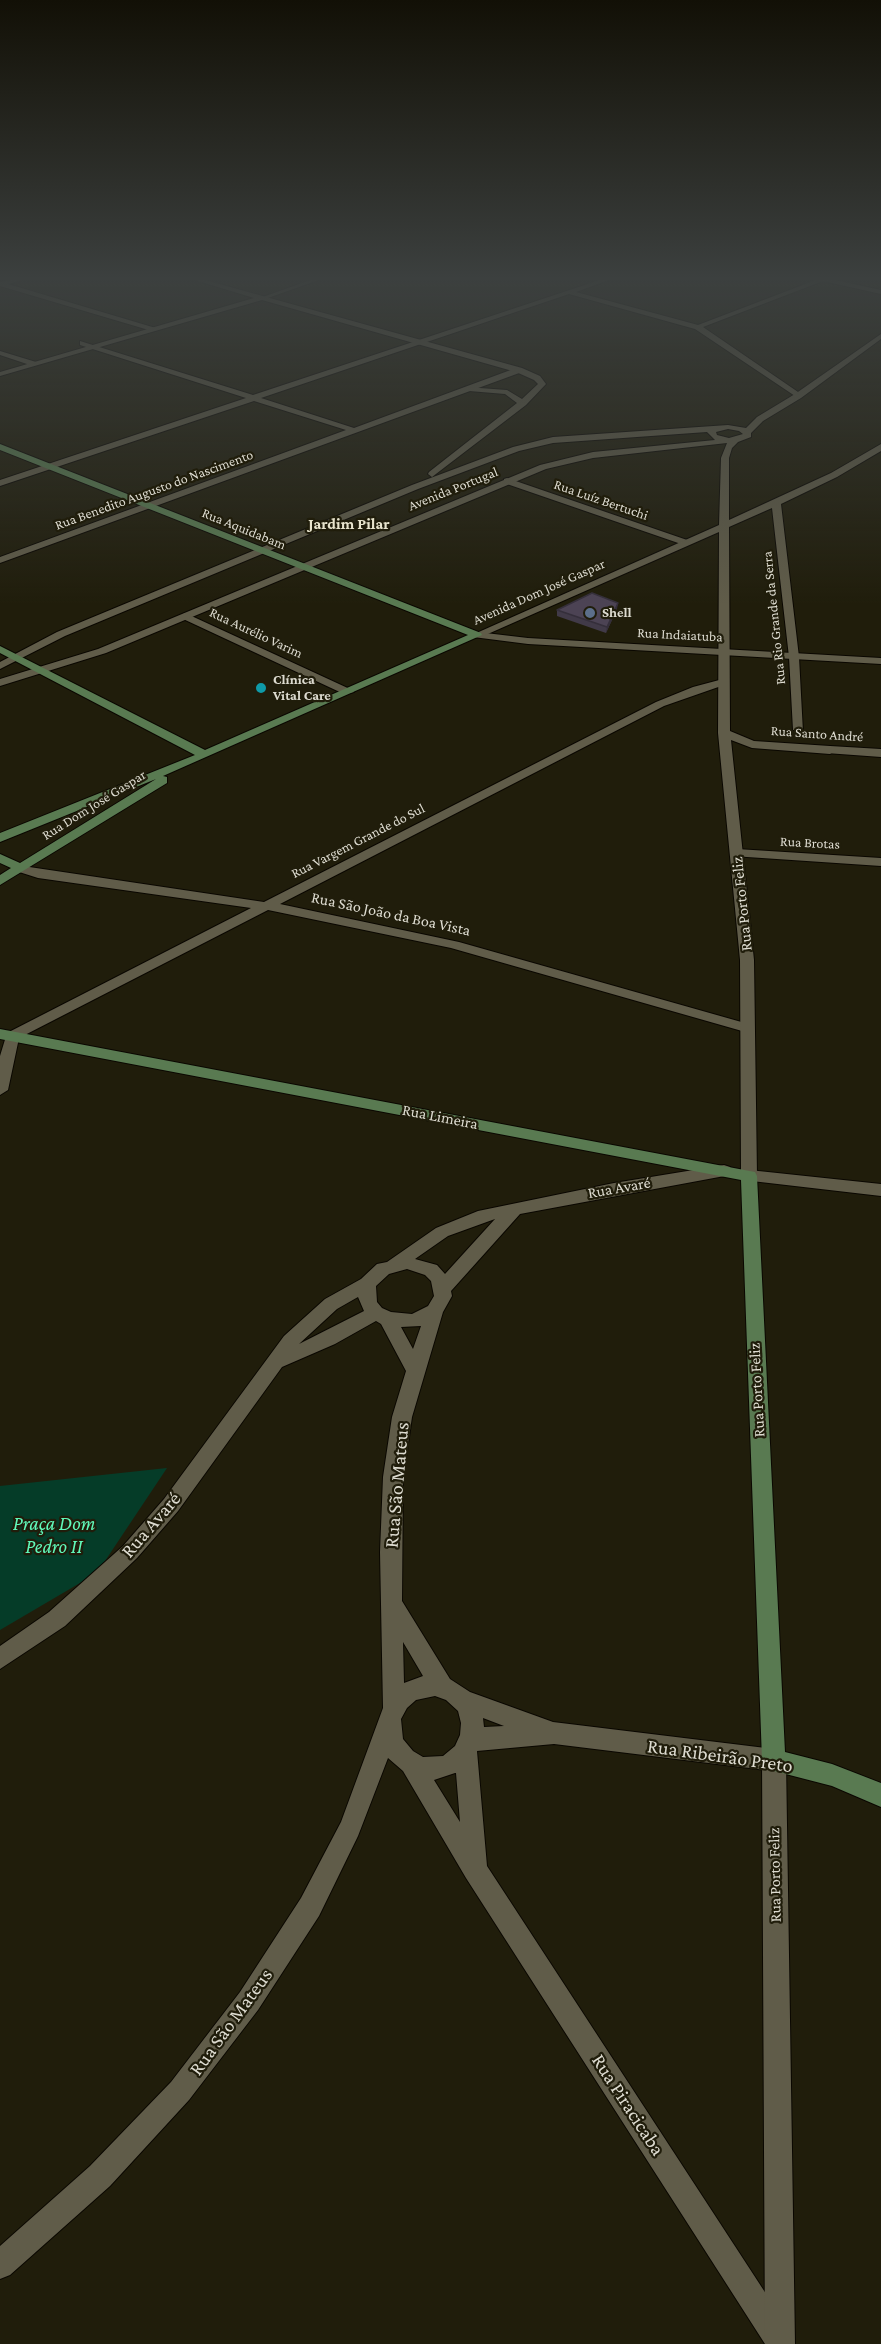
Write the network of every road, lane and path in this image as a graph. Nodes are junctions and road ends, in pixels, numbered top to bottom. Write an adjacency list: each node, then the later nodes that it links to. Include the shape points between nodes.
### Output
1 (218, 386): 9 (street)
2 (289, 386): 9 (street)
3 (476, 386): 7 (street, Rua Benedito Augusto do Nascimento)
4 (540, 386): 10 (street)
5 (784, 386): 8 (street)
6 (811, 386): 8 (street)
7 (469, 389): 10 (street, via 507,392); 14 (street, Rua Benedito Augusto do Nascimento)
8 (798, 396): 11 (street)
9 (254, 398): 14 (street); 23 (street)
10 (523, 403): 20 (street)
11 (760, 419): 12 (street); 15 (street)
12 (728, 427): 13 (street, Avenida Portugal); 15 (street)
13 (714, 429): 16 (street, via 714,436); 22 (street, Avenida Portugal, via 553,440)
14 (356, 431): 28 (street, Rua Benedito Augusto do Nascimento)
15 (747, 432): 16 (street, via 747,437)
16 (731, 440): 19 (street, Avenida Portugal); 21 (street, Rua Porto Feliz)
17 (0, 447): 23 (main road, Rua Aquidabam)
18 (881, 447): 27 (street, Avenida Dom José Gaspar)
19 (673, 448): 21 (street); 24 (street, Avenida Portugal, via 567,460)
20 (456, 456): 22 (street); 26 (street)
21 (717, 456): 29 (street, Rua Porto Feliz)
22 (471, 466): 26 (street, Avenida Portugal)
23 (49, 467): 25 (street); 28 (main road, Rua Aquidabam)
24 (507, 481): 30 (street, Rua Luíz Bertuchi); 33 (street, Avenida Portugal)
25 (0, 483)
26 (415, 487): 31 (street, Avenida Portugal)
27 (776, 503): 29 (street, Avenida Dom José Gaspar); 39 (street, Rua Rio Grande da Serra)
28 (150, 506): 31 (main road, Rua Aquidabam); 32 (street, Rua Benedito Augusto do Nascimento)
29 (724, 527): 30 (street, Avenida Dom José Gaspar); 37 (street, Rua Porto Feliz)
30 (687, 543): 35 (street, Avenida Dom José Gaspar)
31 (260, 550): 33 (main road, Rua Aquidabam); 38 (street, Avenida Portugal, via 61,633)
32 (0, 560)
33 (301, 566): 34 (street, Avenida Portugal); 35 (main road, Rua Aquidabam)
34 (185, 616): 42 (street, Avenida Portugal, via 86,657); 45 (street, Rua Aurélio Varim)
35 (477, 635): 37 (street, Rua Indaiatuba); 45 (main road, Avenida Dom José Gaspar)
36 (0, 649): 38 (main road)
37 (722, 652): 39 (street, Rua Indaiatuba); 43 (street, Rua Porto Feliz)
38 (18, 657): 41 (street, Avenida Portugal); 42 (main road)
39 (795, 657): 40 (street, Rua Indaiatuba); 46 (street, Rua Rio Grande da Serra)
40 (881, 661)
41 (0, 666)
42 (41, 669): 44 (street, Avenida Portugal); 52 (main road)
43 (723, 682): 47 (street, Rua Porto Feliz); 60 (street, Rua Vargem Grande do Sul, via 660,704)
44 (0, 683)
45 (348, 692): 52 (main road, Avenida Dom José Gaspar)
46 (799, 730): 49 (street); 50 (street)
47 (724, 733): 48 (street, Rua Santo André); 53 (street, Rua Porto Feliz)
48 (752, 744): 49 (street, Rua Santo André); 53 (street, Rua Santo André)
49 (767, 746): 50 (street, Rua Santo André)
50 (830, 750): 51 (street, Rua Santo André)
51 (881, 753)
52 (205, 755): 54 (main road); 58 (main road, Rua Dom José Gaspar)
53 (726, 761): 55 (street, Rua Porto Feliz)
54 (0, 838)
55 (737, 853): 57 (street, Rua Brotas); 61 (street, Rua Porto Feliz, via 747,960)
56 (0, 858): 58 (main road)
57 (881, 862)
58 (21, 868): 59 (main road, Rua Dom José Gaspar); 60 (street, Rua São João da Boa Vista, via 38,874)
59 (0, 881)
60 (267, 906): 61 (street, Rua São João da Boa Vista, via 454,945); 62 (street, Rua Vargem Grande do Sul)
61 (747, 1028): 65 (street, Rua Porto Feliz)
62 (6, 1035): 63 (street); 64 (main road, Rua Limeira)
63 (0, 1090)
64 (724, 1171): 65 (main road, Rua Limeira); 67 (street, Rua Avaré)
65 (749, 1176): 66 (street, Rua Limeira); 82 (main road, Rua Porto Feliz)
66 (881, 1190)
67 (515, 1209): 68 (street, Rua Avaré, via 456,1225); 70 (street)
68 (394, 1264): 69 (street, via 374,1275); 70 (street, via 407,1263 431,1270)
69 (367, 1284): 72 (street, via 369,1304); 73 (street, Rua Avaré, via 312,1318)
70 (443, 1288): 71 (street)
71 (434, 1311): 72 (street, via 413,1321); 74 (street, Rua São Mateus)
72 (382, 1316): 73 (street); 74 (street)
73 (273, 1362): 76 (street, Rua Avaré, via 171,1505 130,1552 57,1619)
74 (415, 1370): 75 (street, Rua São Mateus, via 402,1417 393,1477)
75 (391, 1603): 77 (street); 79 (street, Rua São Mateus)
76 (0, 1659)
77 (442, 1687): 78 (street); 79 (street, via 414,1689)
78 (465, 1701): 80 (street, Rua Ribeirão Preto); 81 (street, via 474,1726)
79 (391, 1716): 83 (street, via 392,1745); 86 (street, Rua São Mateus, via 350,1828 315,1897 249,2001 180,2091 108,2168)
80 (554, 1733): 81 (street, Rua Ribeirão Preto); 82 (street, Rua Ribeirão Preto)
81 (469, 1745): 83 (street, via 454,1761 440,1767); 85 (street, Rua Piracicaba)
82 (774, 1760): 84 (main road, Rua Ribeirão Preto, via 832,1775); 87 (street, Rua Porto Feliz)
83 (411, 1764): 85 (street, Rua Piracicaba)
84 (881, 1795)
85 (475, 1869): 87 (street, Rua Piracicaba)
86 (0, 2265)
87 (780, 2343)

